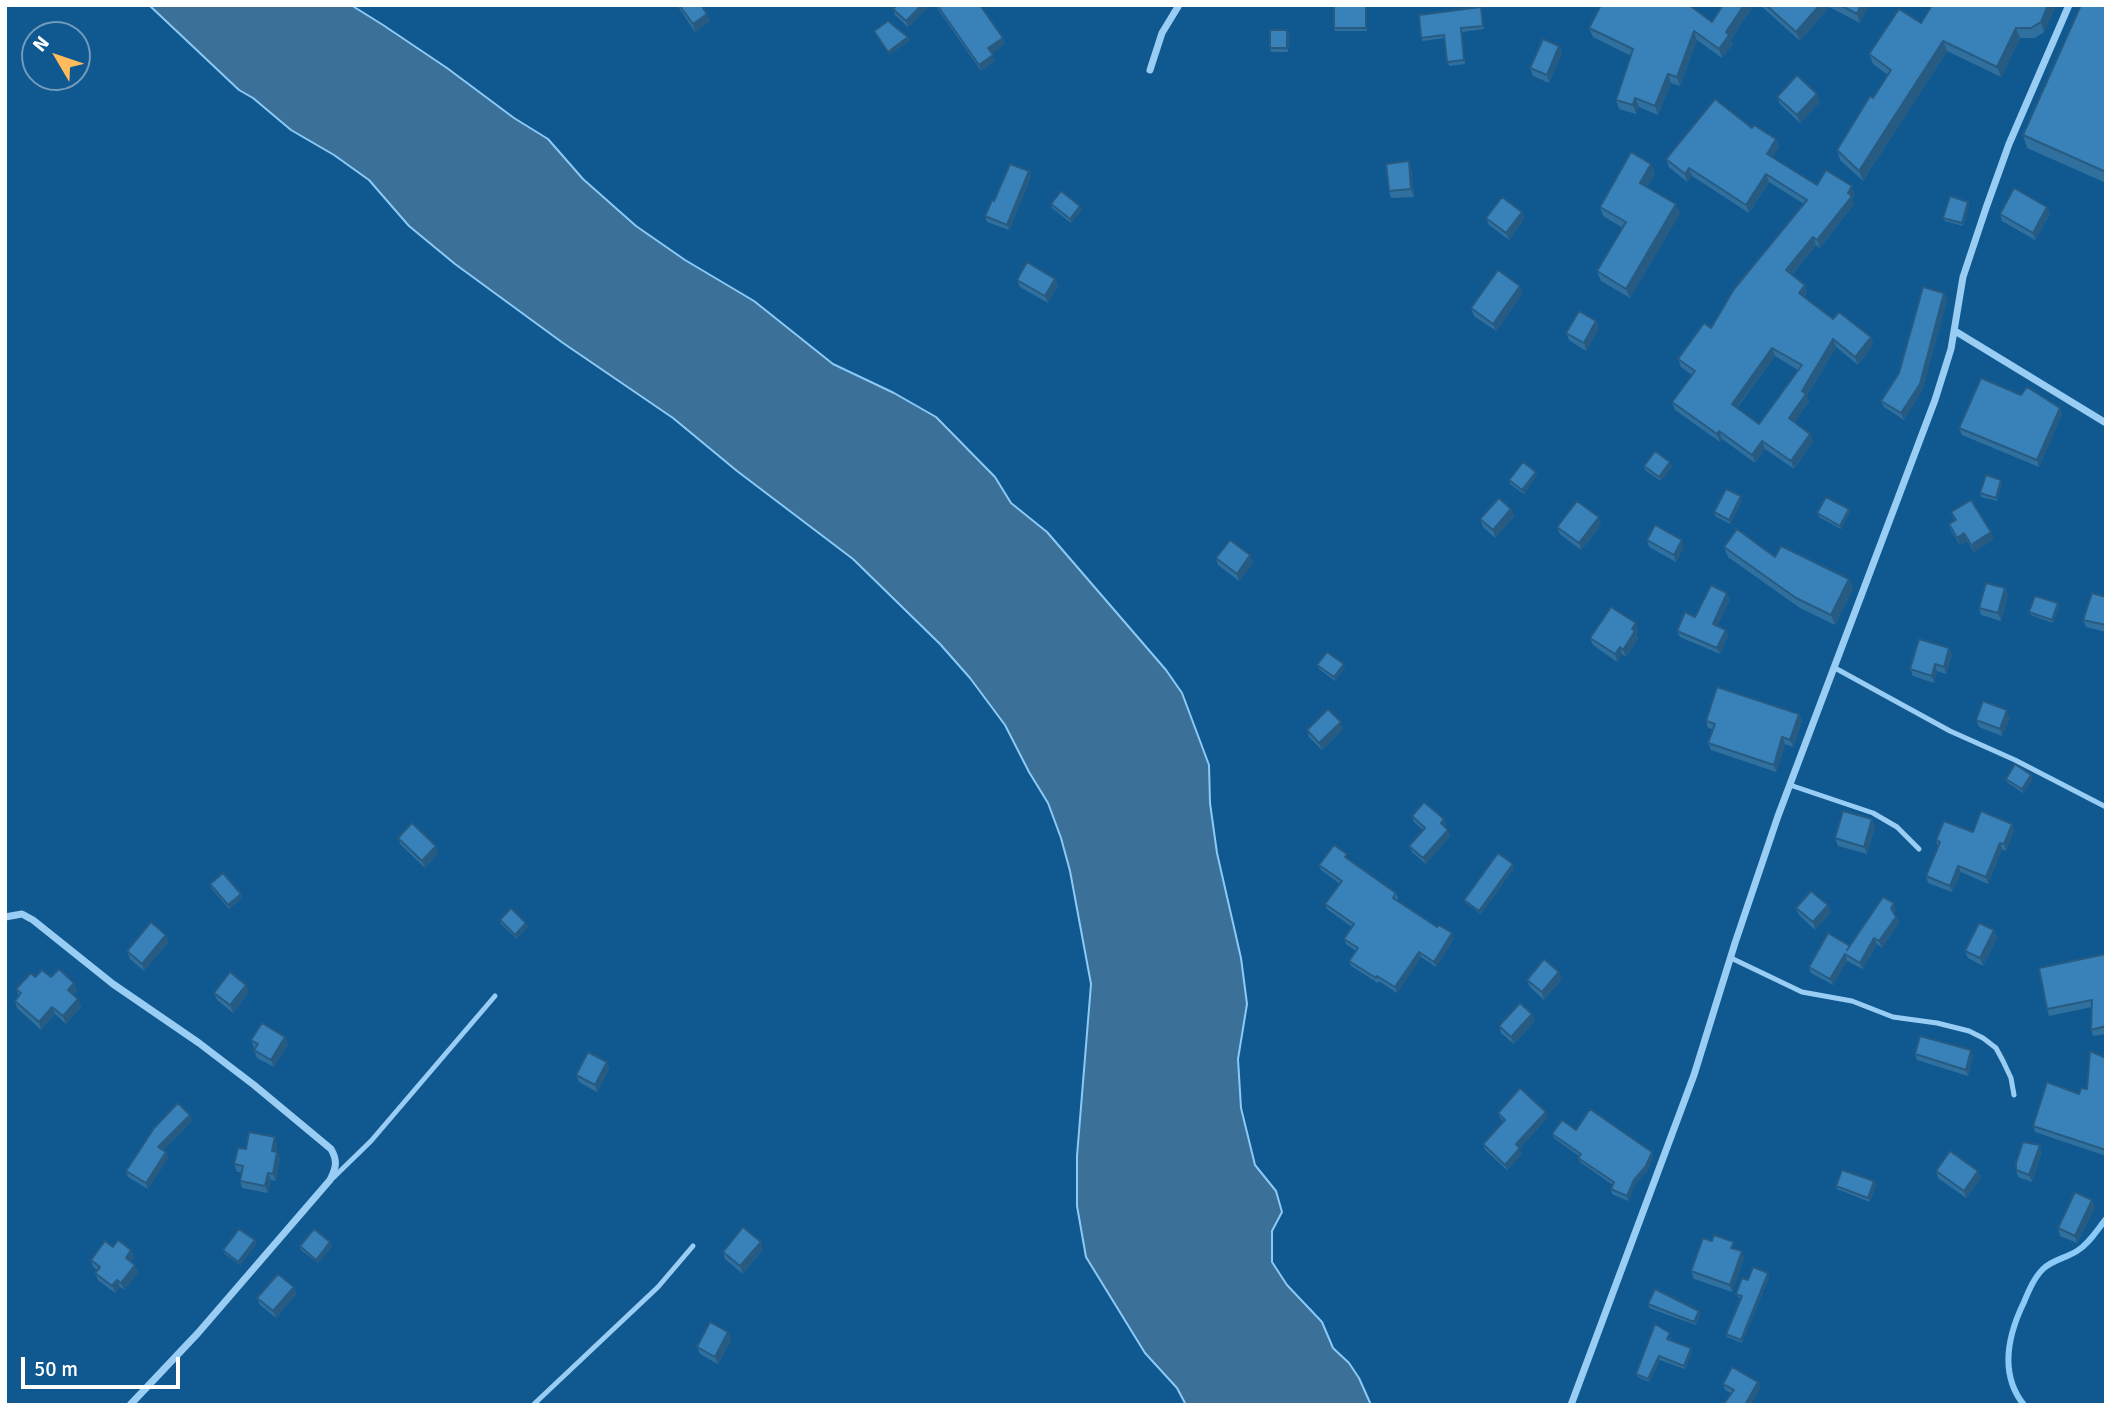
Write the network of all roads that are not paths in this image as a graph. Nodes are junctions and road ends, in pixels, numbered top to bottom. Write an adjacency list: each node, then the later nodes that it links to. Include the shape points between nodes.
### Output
1 (1179, 5): 3 (street, via 1162,33)
2 (2069, 5): 4 (street, via 1986,208 1963,277)
3 (1150, 70)
4 (1955, 331): 5 (street); 6 (street, via 1935,400)
5 (2106, 423)
6 (1835, 668): 7 (street); 8 (lane, via 1950,731)
7 (1790, 785): 9 (lane, via 1879,816); 11 (street)
8 (2106, 807)
9 (1919, 849)
10 (5, 918): 14 (street, via 22,914 33,919 113,984 254,1085 331,1149 336,1169)
11 (1731, 958): 13 (lane, via 1802,992 1852,1002 1893,1017 1969,1031 1996,1048); 18 (street, via 1694,1075)
12 (495, 996): 14 (lane, via 371,1141)
13 (2014, 1095)
14 (330, 1180): 16 (street)
15 (693, 1246): 17 (lane, via 658,1287)
16 (130, 1405)
17 (533, 1405)
18 (1571, 1405)

